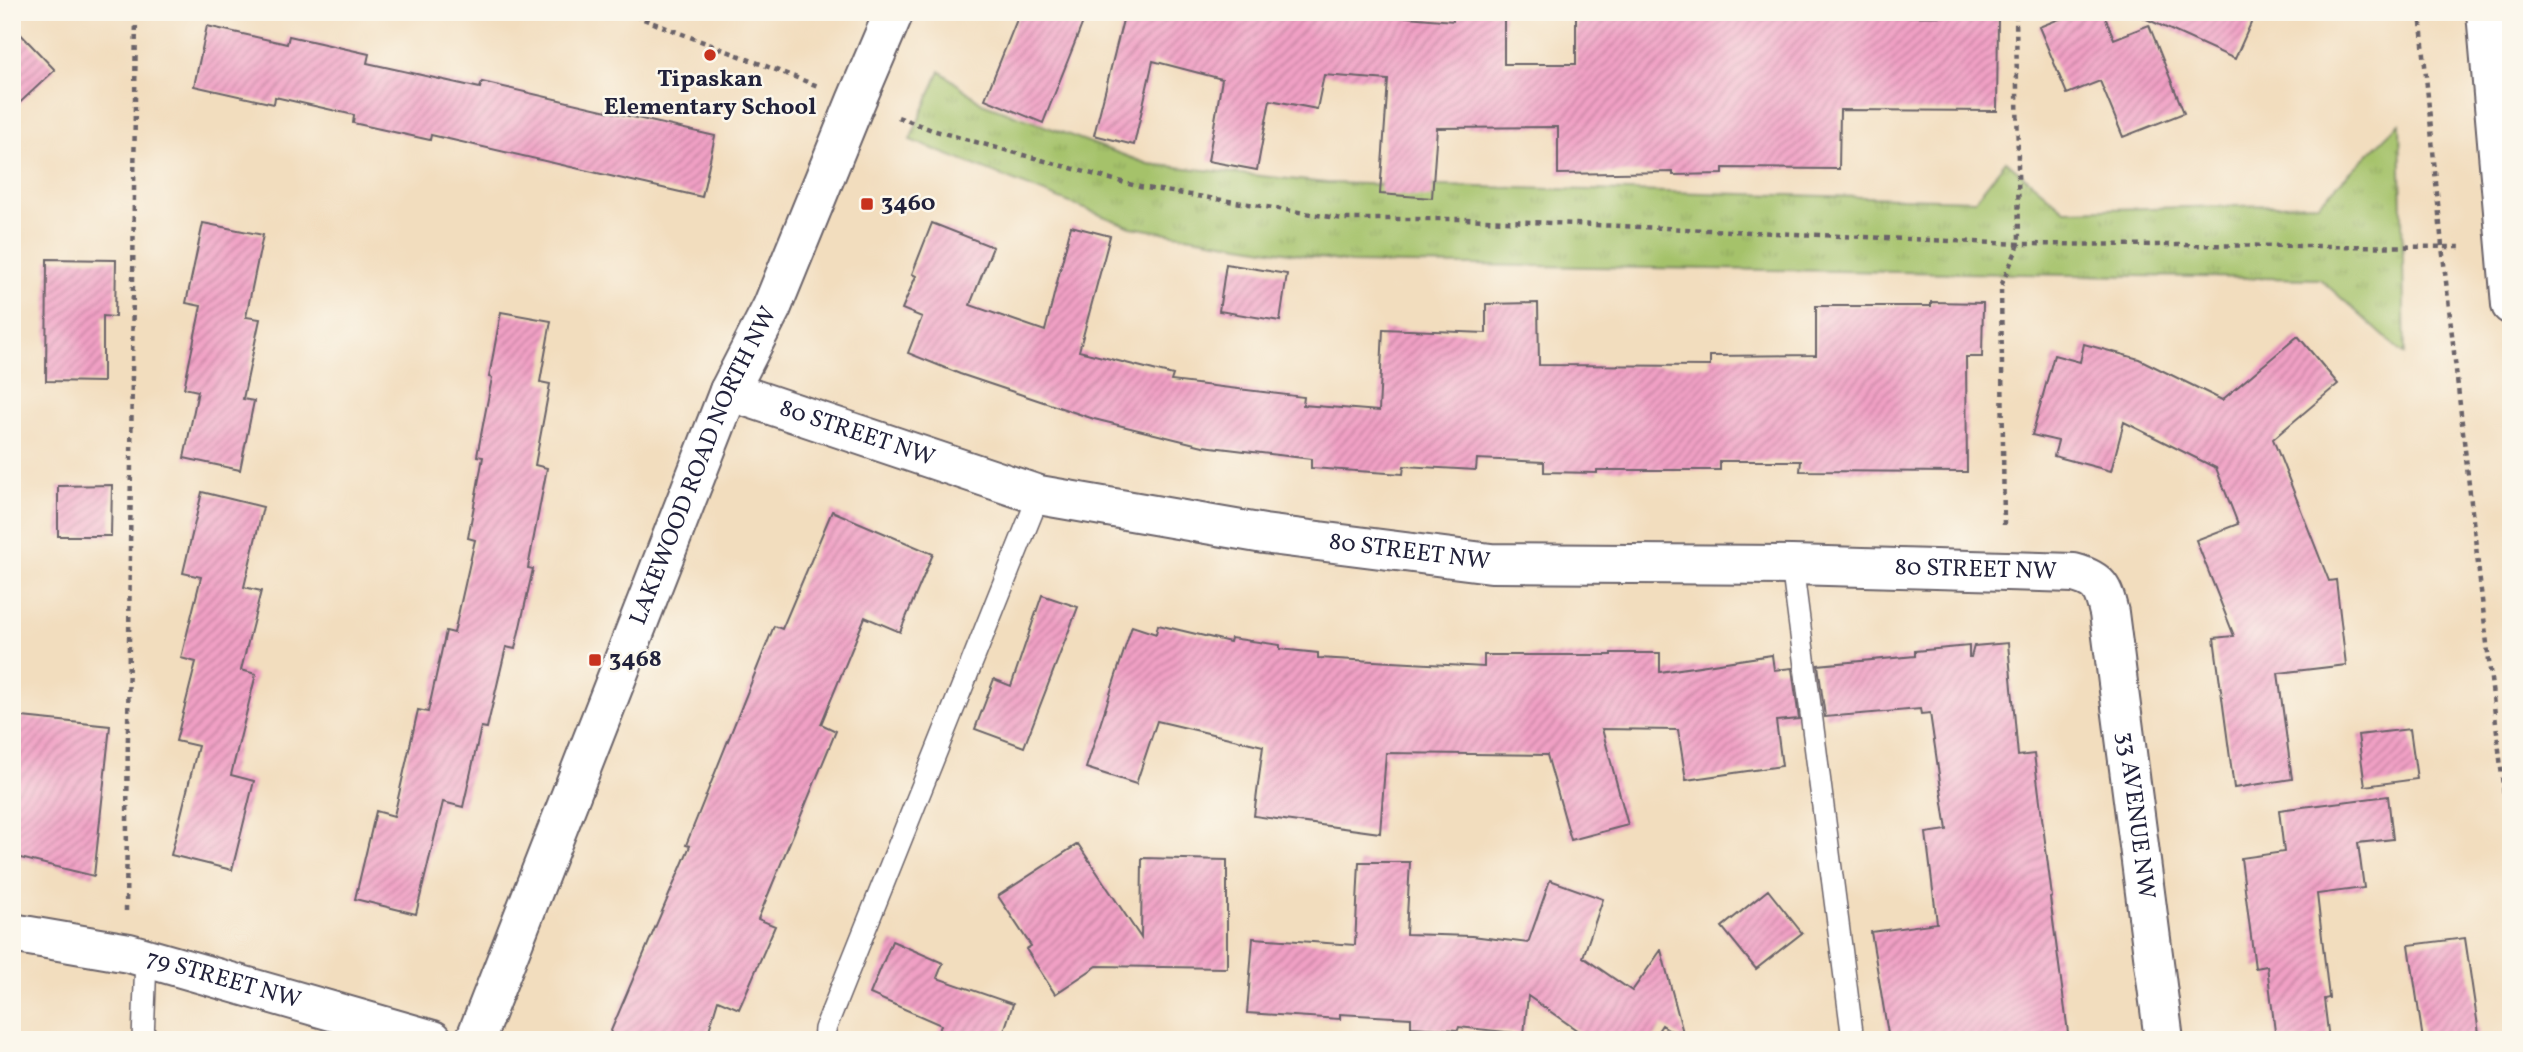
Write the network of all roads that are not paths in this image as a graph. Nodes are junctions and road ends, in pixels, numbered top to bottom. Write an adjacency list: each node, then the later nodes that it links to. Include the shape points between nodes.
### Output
1 (894, 12): 4 (street, LAKEWOOD ROAD NORTH NW, via 772,307)
2 (2486, 12): 3 (street)
3 (2511, 305)
4 (729, 391): 5 (street, 80 STREET NW); 12 (street, LAKEWOOD ROAD NORTH NW)
5 (1039, 495): 6 (street, 80 STREET NW, via 1264,534 1491,563); 13 (lane)
6 (1792, 565): 7 (street, 80 STREET NW, via 2074,572); 14 (lane)
7 (2104, 591): 15 (street, 33 AVENUE NW)
8 (12, 933): 9 (street, 79 STREET NW)
9 (146, 958): 10 (lane); 11 (street, 79 STREET NW)
10 (143, 1040)
11 (433, 1040)
12 (475, 1040)
13 (824, 1040)
14 (1853, 1040)
15 (2164, 1040)

